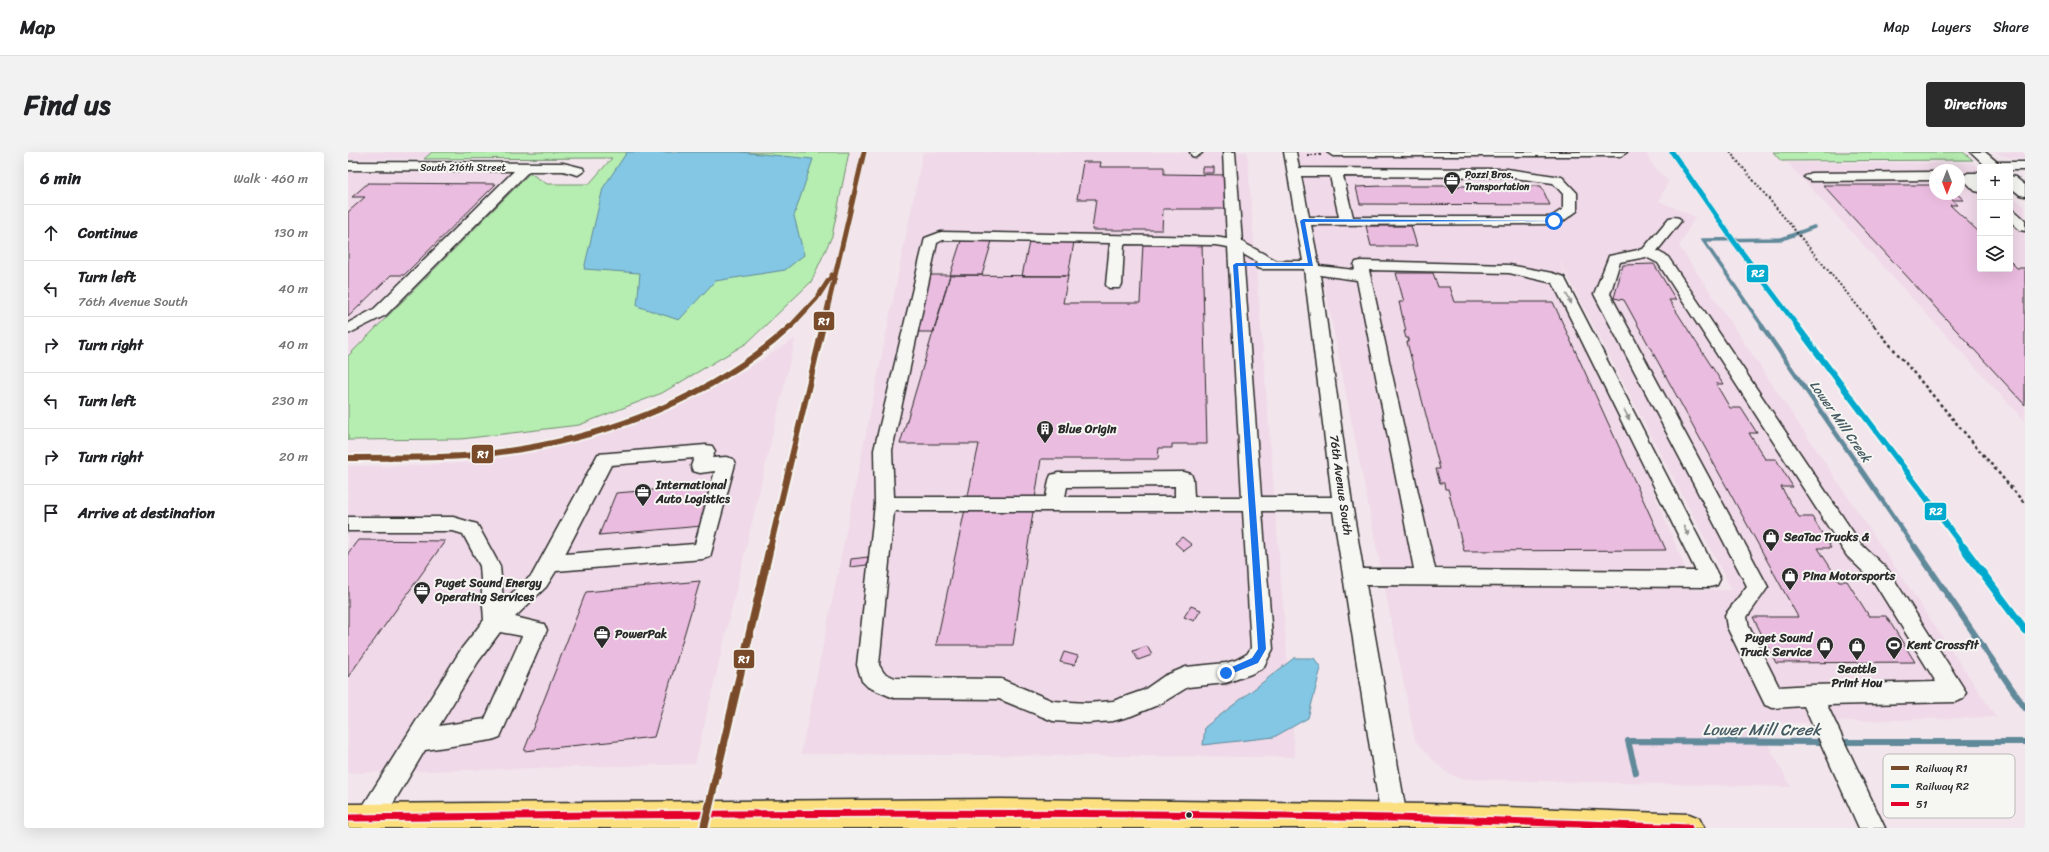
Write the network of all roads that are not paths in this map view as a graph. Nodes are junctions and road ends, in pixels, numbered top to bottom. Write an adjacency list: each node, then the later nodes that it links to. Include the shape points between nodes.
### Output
1 (410, 152): 10 (street)
2 (1229, 152): 28 (street)
3 (1333, 152): 4 (street)
4 (1574, 152): 5 (street)
5 (1621, 152)
6 (1977, 152): 8 (street)
7 (1298, 154): 15 (street, 76th Avenue South)
8 (1992, 164)
9 (354, 166): 10 (street, South 216th Street); 17 (street)
10 (393, 166): 13 (street, South 216th Street)
11 (2013, 166): 12 (street)
12 (2025, 166)
13 (525, 167): 14 (street, South 216th Street, via 567,168); 35 (street, via 380,312)
14 (578, 171)
15 (1294, 172): 16 (street); 23 (street, 76th Avenue South)
16 (1336, 172): 24 (street); 24 (street, via 1507,173 1557,180 1570,193 1570,212 1554,221)
17 (348, 176)
18 (1929, 176): 19 (street)
19 (1811, 177)
20 (1969, 177): 21 (street)
21 (1977, 185)
22 (2013, 217): 26 (street)
23 (1303, 221): 24 (street); 32 (street, 76th Avenue South)
24 (1346, 221)
25 (1674, 222): 29 (street)
26 (2025, 227)
27 (1117, 240): 28 (street, via 1197,240); 34 (street); 36 (street, via 941,236 930,241 884,450)
28 (1234, 244): 30 (street); 31 (street)
29 (1648, 252): 44 (street, via 1614,259 1602,294 1758,587 1736,615 1738,627 1773,698); 44 (street, via 1663,260 1854,550 1881,576 1955,692)
30 (1274, 264): 31 (street); 32 (street)
31 (1236, 265): 37 (street)
32 (1312, 267): 33 (street); 38 (street, 76th Avenue South)
33 (1364, 276): 42 (street); 42 (street, one-way to 42, via 1361,265 1509,269 1559,280 1710,579)
34 (1114, 285)
35 (348, 329)
36 (885, 504): 37 (street); 37 (street, via 868,665 870,674 881,683 894,688 1001,689 1053,711 1087,713 1113,711 1131,706 1152,697 1172,682 1186,677 1226,673 1255,661 1259,656 1262,649)
37 (1252, 504): 38 (street)
38 (1342, 504): 41 (street, 76th Avenue South)
39 (348, 524): 43 (street, via 453,524 470,529 490,566)
40 (550, 563): 40 (street, via 702,551 726,464 700,466 706,451 605,459); 43 (street, via 539,582)
41 (1355, 577): 42 (street); 48 (street, 76th Avenue South)
42 (1426, 577)
43 (495, 622): 45 (street, via 470,655); 45 (street, via 536,630 492,729)
44 (1811, 695): 50 (street)
45 (418, 740): 46 (street)
46 (359, 818): 47 (main road, via 708,814)
47 (952, 821): 48 (main road)
48 (1412, 821): 49 (main road)
49 (1689, 828)
50 (1872, 828)

